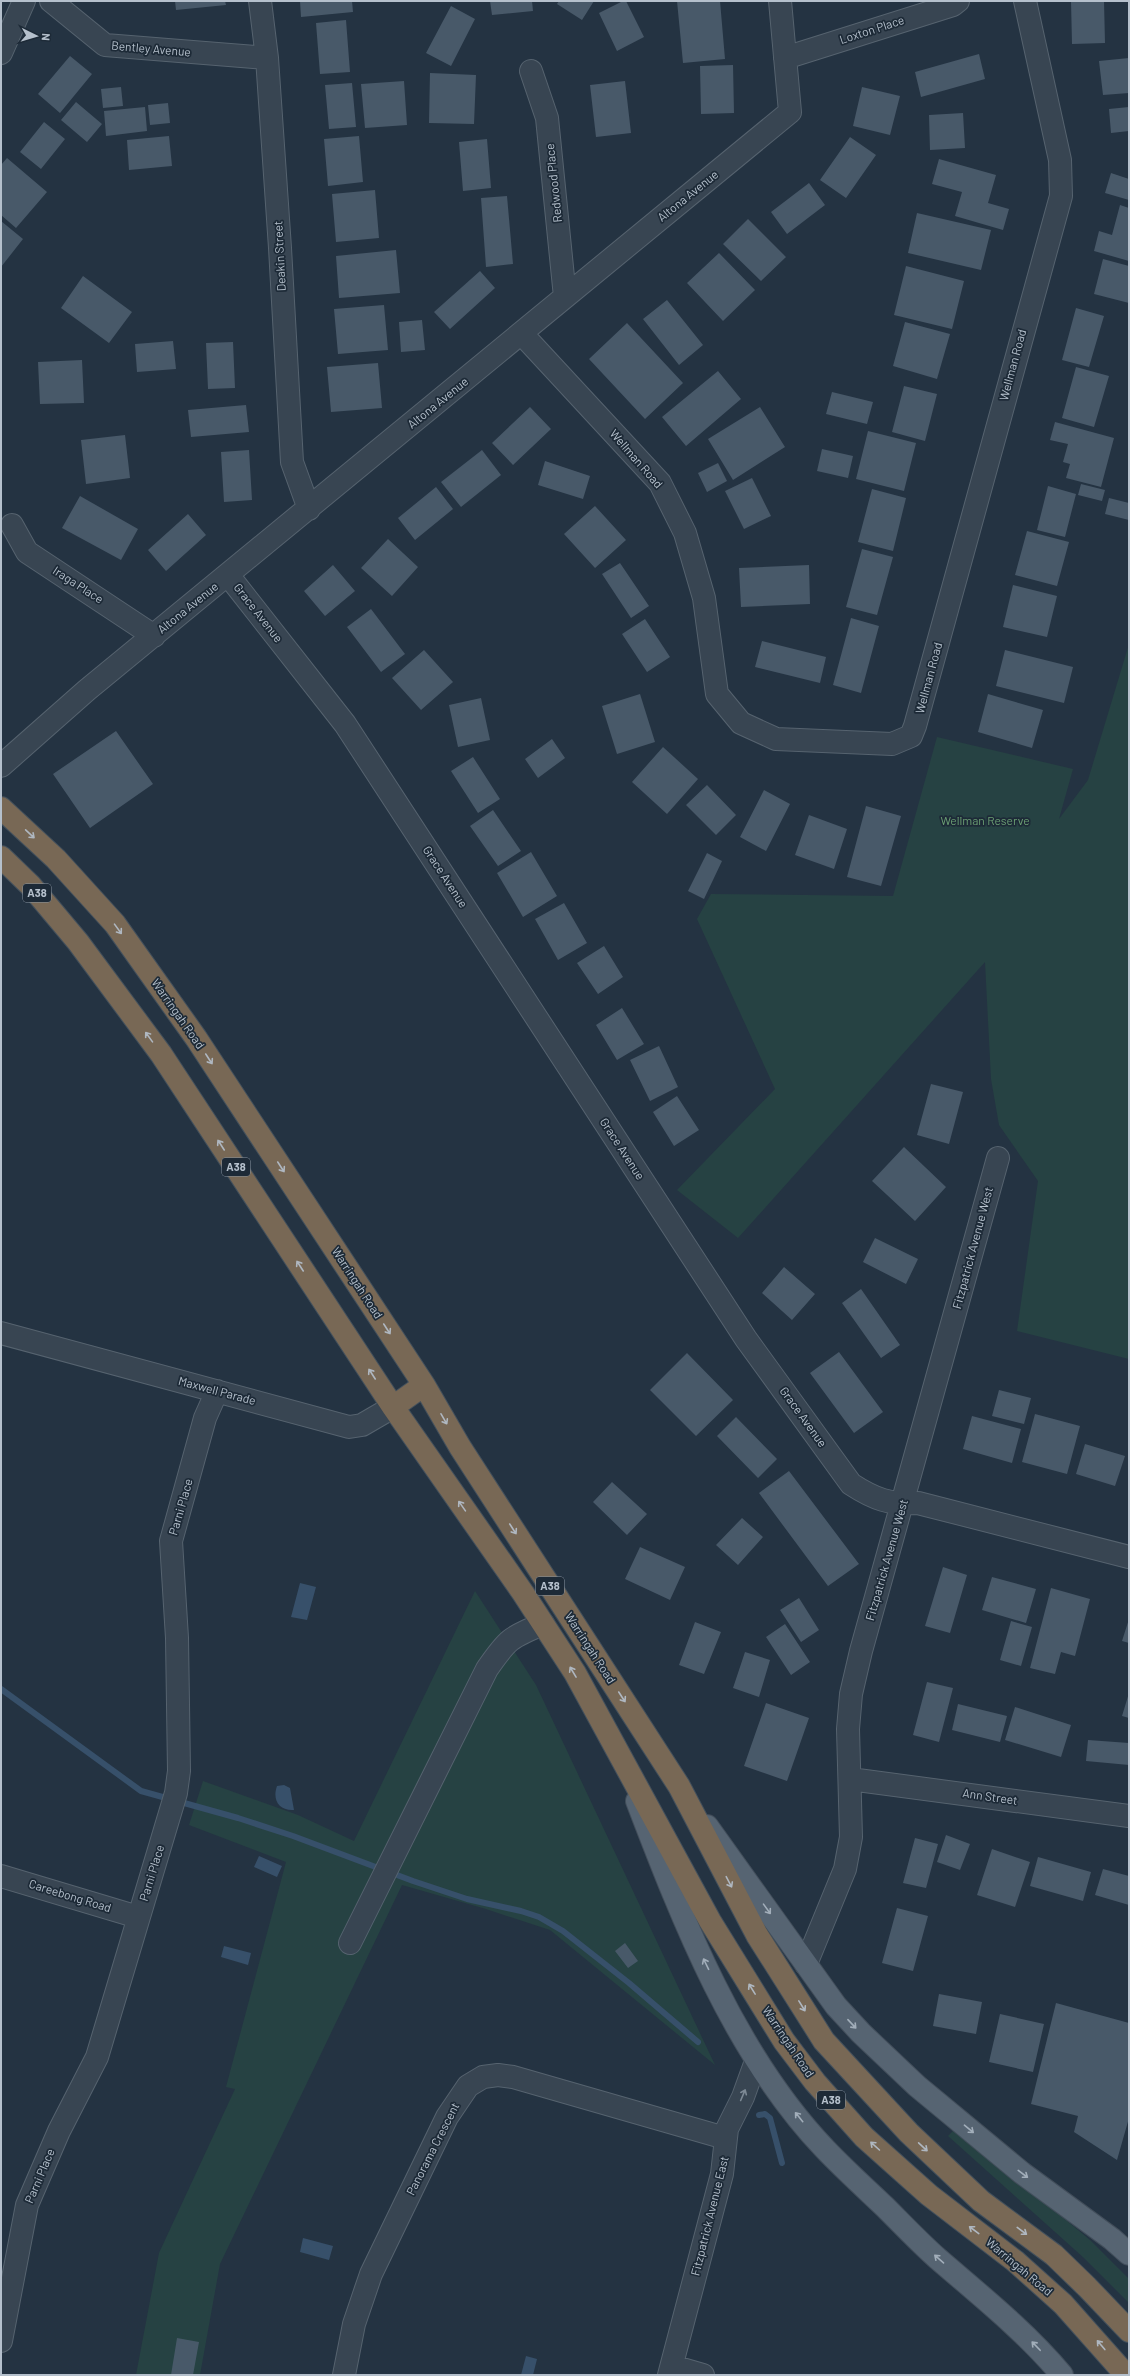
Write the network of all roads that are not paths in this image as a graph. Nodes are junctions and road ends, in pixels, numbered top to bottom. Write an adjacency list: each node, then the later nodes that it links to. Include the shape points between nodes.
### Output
1 (24, 1): 7 (street, via 20,5)
2 (51, 1): 8 (street, Bentley Avenue, via 105,45)
3 (260, 1): 8 (street, Deakin Street)
4 (780, 1): 9 (street, Altona Avenue)
5 (958, 1): 9 (street, Loxton Place)
6 (1026, 1): 12 (street, Wellman Road, via 1060,160 1060,196 911,736 892,744 776,739 741,723 717,694 704,598 685,533 660,483)
7 (1, 53)
8 (267, 58): 13 (street, Deakin Street, via 292,462)
9 (786, 58): 11 (street, Altona Avenue, via 790,112)
10 (530, 71): 11 (street, Redwood Place, via 547,118)
11 (565, 297): 12 (street, Altona Avenue)
12 (522, 334): 13 (street, Altona Avenue)
13 (309, 509): 15 (street, Altona Avenue)
14 (12, 525): 16 (street, Iraga Place, via 27,552)
15 (228, 576): 16 (street, Altona Avenue); 25 (street, Grace Avenue, via 346,724 746,1339 846,1478 872,1497)
16 (154, 636): 17 (street, Altona Avenue)
17 (1, 766)
18 (1, 808): 22 (highway, Warringah Road / A38, one-way to 22, via 56,859 114,924 200,1045)
19 (1, 856): 24 (highway, Warringah Road / A38, one-way to 19, via 157,1048 78,942 31,886)
20 (998, 1158): 25 (street, Fitzpatrick Avenue West)
21 (1, 1333): 23 (street, Maxwell Parade)
22 (424, 1385): 24 (highway, Maxwell Parade); 30 (highway, Warringah Road / A38, one-way to 30, via 464,1454)
23 (217, 1391): 24 (street, Maxwell Parade, via 349,1427 362,1425); 33 (street, Parni Place, via 205,1418 171,1541 177,1638 179,1772 176,1793)
24 (393, 1407): 27 (highway, Warringah Road / A38, one-way to 24)
25 (903, 1504): 26 (street, Grace Avenue, via 918,1503); 29 (street, Fitzpatrick Avenue West, via 851,1694 848,1729)
26 (1129, 1557)
27 (543, 1624): 28 (highway, Warringah Road / A38, one-way to 27, via 574,1673); 34 (street, via 514,1636 501,1648 487,1669)
28 (619, 1756): 36 (main road, Warringah Road / A38, one-way to 28, via 692,1935); 45 (highway, Warringah Road / A38, one-way to 28, via 1063,2304 1015,2261 923,2190 864,2136 815,2082 784,2041 710,1921)
29 (850, 1779): 31 (street, Ann Street); 35 (street, Fitzpatrick Avenue West, via 851,1837 845,1869)
30 (679, 1786): 35 (main road, Warringah Road / A38, one-way to 35); 39 (highway, Warringah Road / A38, one-way to 39, via 757,1935 824,2041 909,2133 982,2201 1054,2255)
31 (1129, 1816)
32 (1, 1876): 33 (street, Careebong Road)
33 (138, 1917): 40 (street, Parni Place, via 97,2057 59,2131 26,2205)
34 (350, 1943)
35 (806, 1964): 38 (main road, Warringah Road / A38, one-way to 38, via 836,2006 917,2086 1022,2173)
36 (756, 2061): 37 (street, Fitzpatrick Avenue East, one-way to 36); 44 (main road, Warringah Road / A38, one-way to 36, via 1036,2345 936,2257 824,2148)
37 (726, 2133): 41 (street, Fitzpatrick Avenue East, via 722,2174); 42 (street, Panorama Crescent, via 513,2077 483,2077 468,2086 447,2117 371,2274 356,2318)
38 (1129, 2254)
39 (1129, 2331)
40 (1, 2341)
41 (670, 2370): 43 (street)
42 (344, 2375)
43 (703, 2375)
44 (1062, 2375)
45 (1126, 2375)

